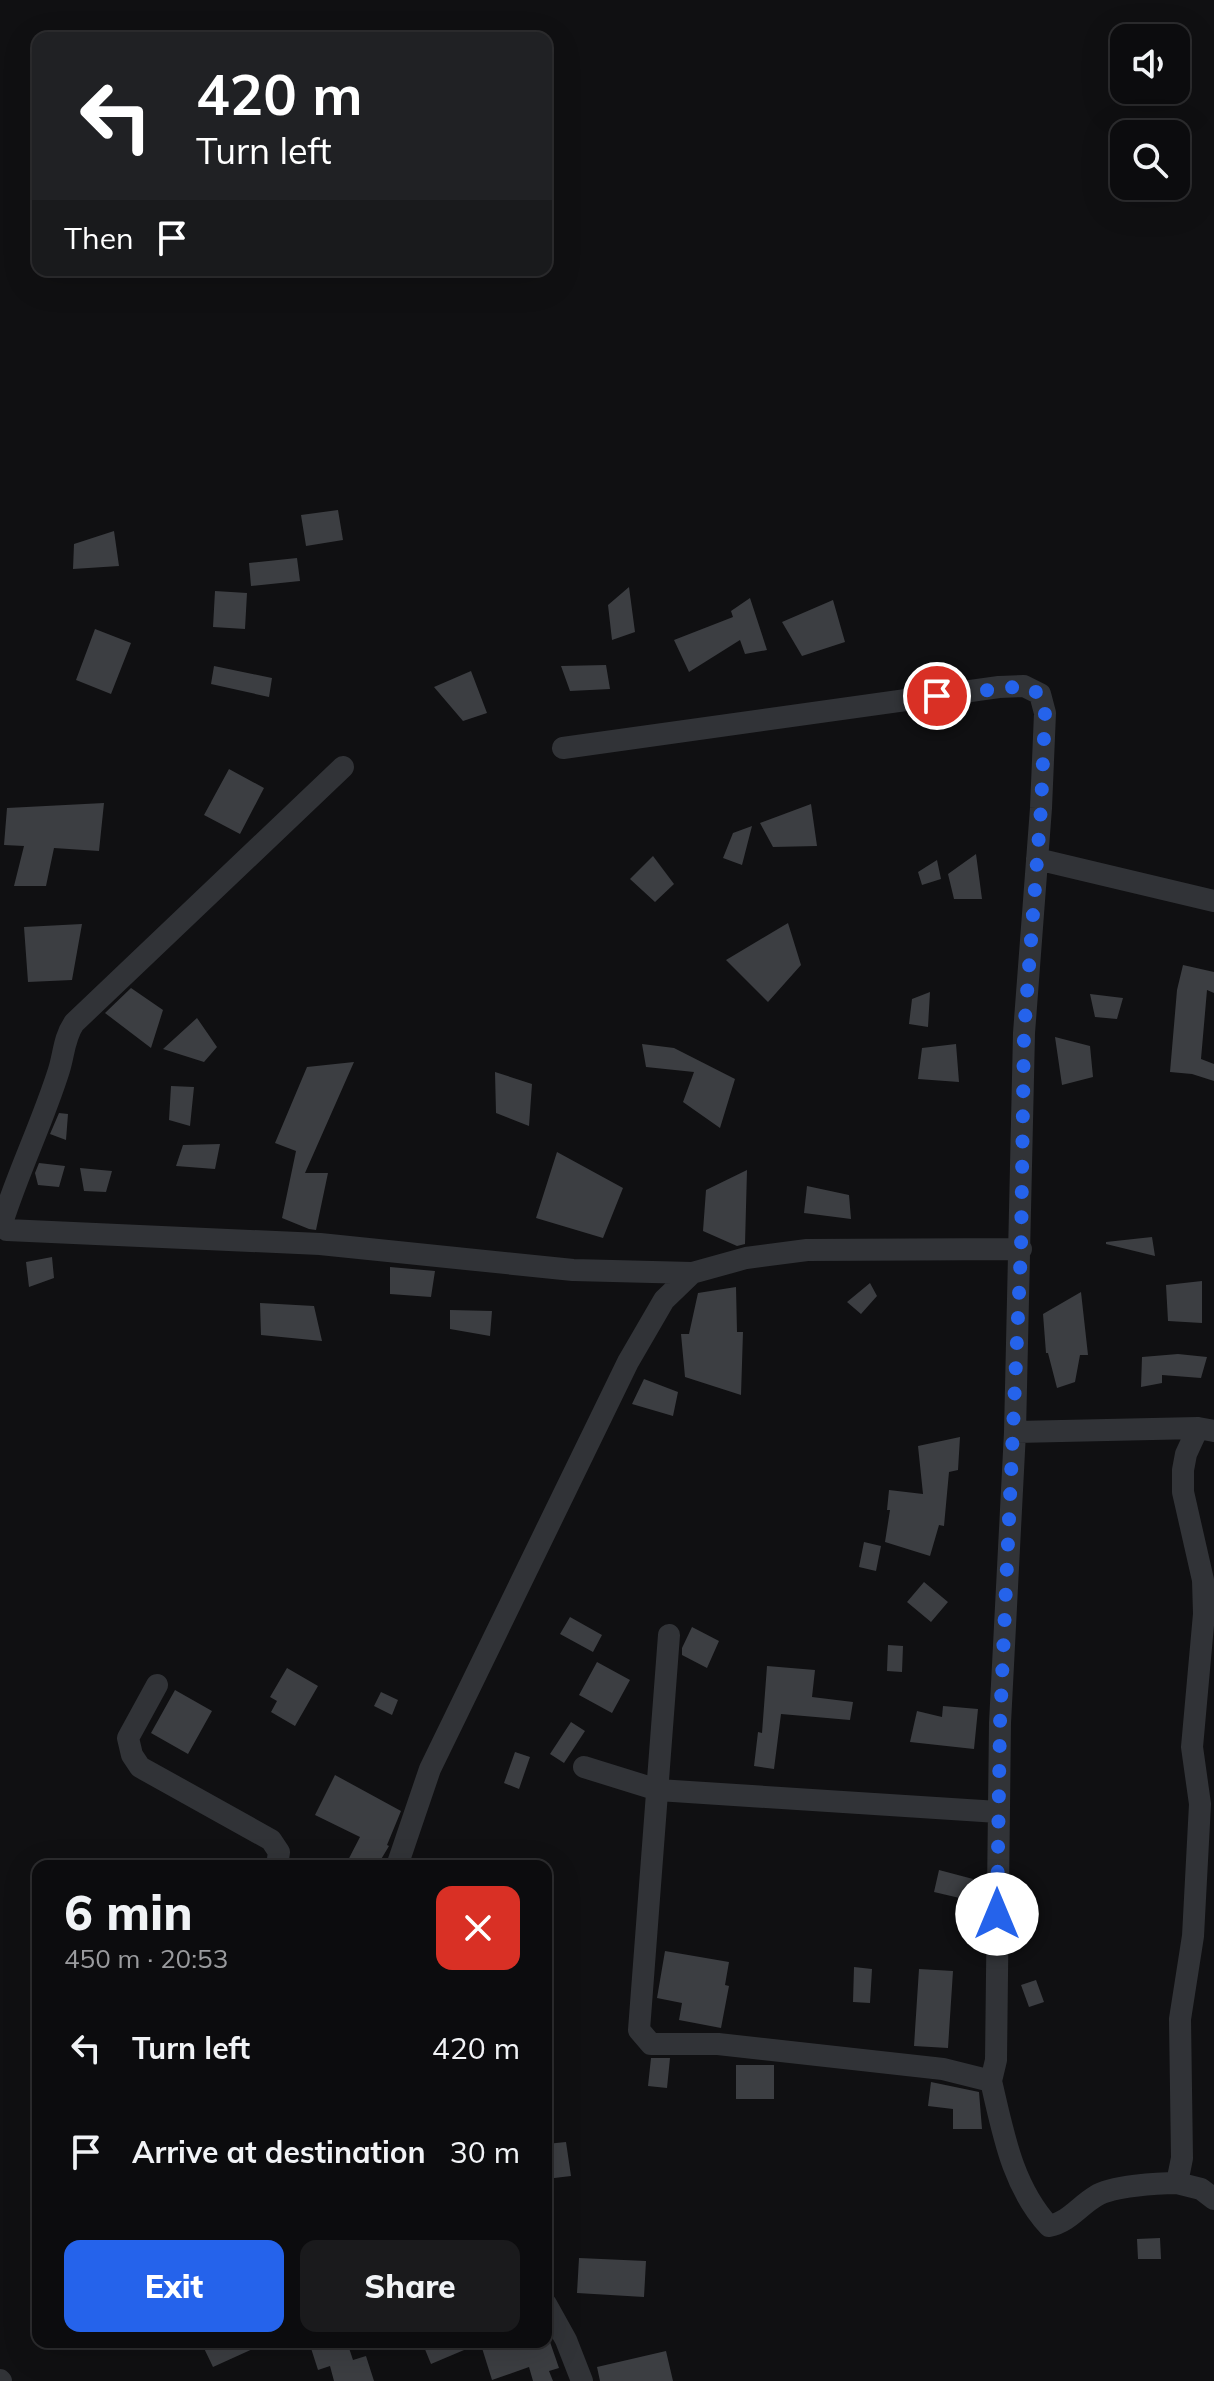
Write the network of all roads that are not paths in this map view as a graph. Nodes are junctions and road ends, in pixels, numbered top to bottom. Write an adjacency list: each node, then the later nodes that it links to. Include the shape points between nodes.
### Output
1 (563, 748): 3 (street, via 1024,686 1040,694 1045,713)
2 (343, 767): 6 (street, via 74,1023 4,1226 320,1244 573,1270)
3 (1037, 859): 4 (street); 5 (street, via 1024,1033)
4 (1214, 901)
5 (1021, 1249): 6 (street, via 807,1250 746,1258); 8 (street)
6 (692, 1273): 15 (street, via 664,1300 628,1362 430,1769)
7 (1206, 1430): 8 (street); 17 (street, via 1186,1454 1183,1470 1204,1614 1192,1747 1200,1804 1193,1936 1179,2030 1182,2158)
8 (1015, 1432): 13 (street)
9 (669, 1635): 12 (street)
10 (157, 1685): 14 (street, via 128,1738 140,1767 271,1840)
11 (584, 1767): 12 (street)
12 (658, 1790): 13 (street); 16 (street, via 639,2030 643,2038 651,2044 718,2044 943,2069)
13 (998, 1812): 16 (street, via 996,2060)
14 (278, 1860)
15 (399, 1860)
16 (991, 2081): 17 (street, via 1008,2155 1036,2212 1049,2226 1061,2224 1098,2194)
17 (1177, 2183): 18 (street, via 1201,2189)
18 (1214, 2199)
19 (552, 2315): 20 (street)
20 (582, 2381)

